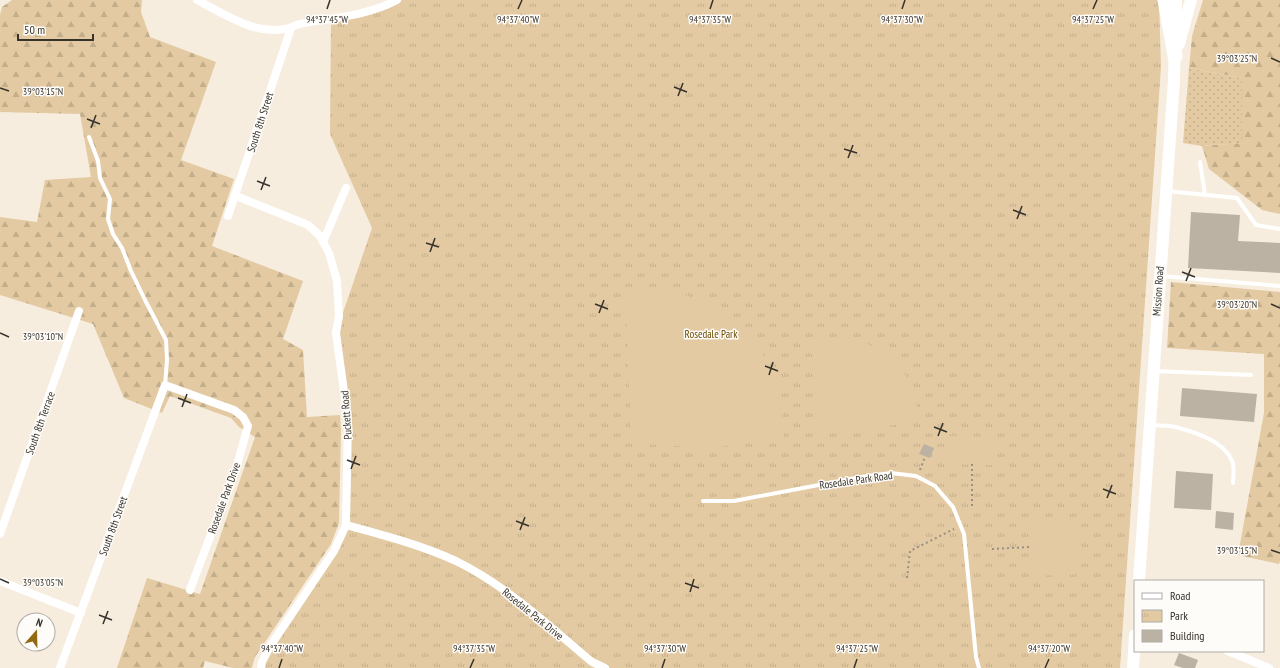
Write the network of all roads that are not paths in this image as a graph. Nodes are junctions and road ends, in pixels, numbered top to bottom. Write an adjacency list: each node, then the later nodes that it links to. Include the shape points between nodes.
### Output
1 (197, 0): 6 (street, via 248,26 274,31)
2 (397, 0): 6 (street, via 366,12 299,24)
3 (1165, 0): 7 (highway)
4 (1176, 0): 7 (main road, Mission Road)
5 (1191, 0): 7 (main road)
6 (291, 28): 13 (street, South 8th Street)
7 (1175, 56): 11 (main road, Mission Road)
8 (88, 138): 22 (lane, via 98,161 100,178 110,199 108,219 113,234 166,340 168,360)
9 (1200, 162): 12 (lane)
10 (346, 188): 16 (street)
11 (1165, 191): 12 (lane); 17 (main road, Mission Road)
12 (1205, 195): 15 (lane, via 1238,198 1256,225)
13 (236, 196): 14 (street, South 8th Street); 16 (street, Puckett Road, via 308,225)
14 (228, 216)
15 (1280, 229)
16 (323, 242): 26 (street, Puckett Road, via 337,281 339,316 336,333 348,420)
17 (1159, 276): 18 (lane); 20 (main road, Mission Road)
18 (1280, 286)
19 (79, 312): 27 (street, South 8th Terrace)
20 (1153, 371): 21 (lane); 23 (main road, Mission Road)
21 (1251, 375)
22 (165, 385): 30 (street, Rosedale Park Drive, via 234,410 243,417 248,426 237,465); 31 (street, South 8th Street)
23 (1149, 425): 24 (lane, via 1178,427 1218,444 1227,451 1233,463); 28 (main road, Mission Road)
24 (1233, 483)
25 (703, 501): 37 (lane, Rosedale Park Road, via 734,501 890,473 917,476 935,486 953,507 964,534)
26 (346, 525): 35 (street, Puckett Road, via 334,552 272,645); 36 (street, Rosedale Park Drive, via 407,542 462,565 513,596 592,662)
27 (0, 534)
28 (1139, 580)
29 (0, 582): 31 (street)
30 (190, 590)
31 (80, 614): 34 (street, South 8th Street)
32 (1134, 652): 38 (main road)
33 (1230, 652): 39 (street)
34 (60, 668)
35 (260, 668)
36 (605, 668)
37 (979, 668)
38 (1133, 668)
39 (1269, 668)

